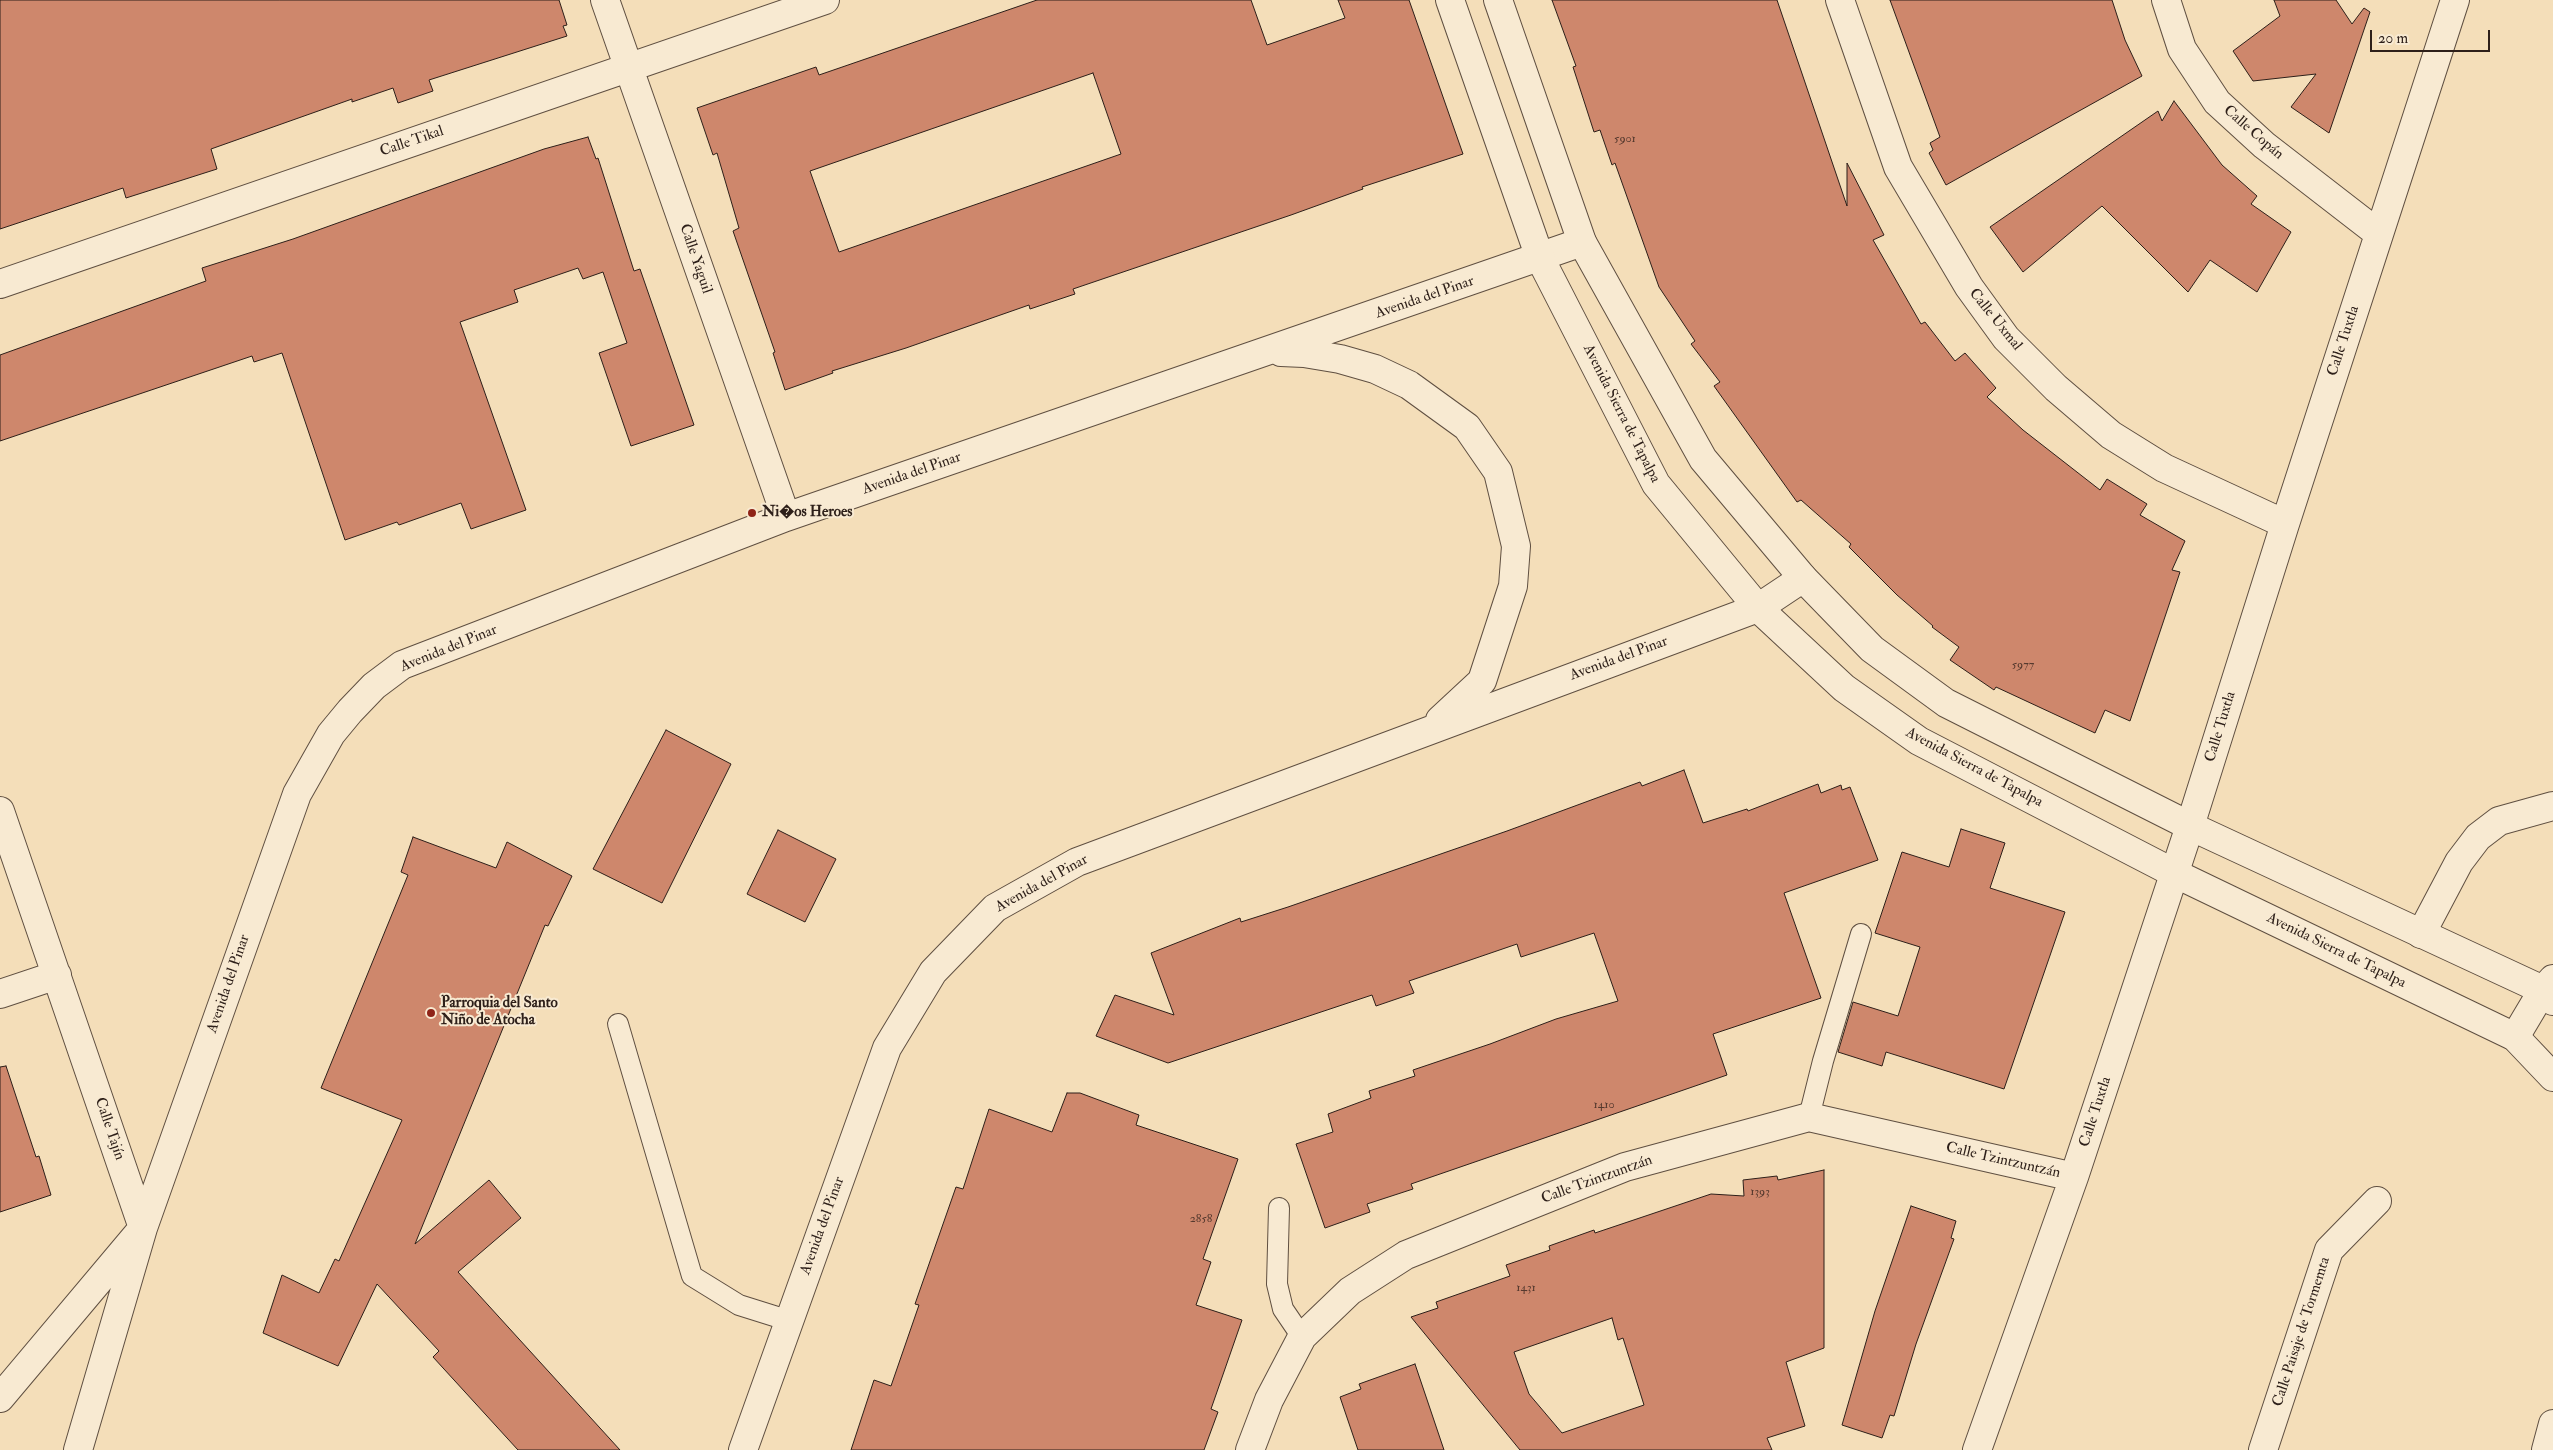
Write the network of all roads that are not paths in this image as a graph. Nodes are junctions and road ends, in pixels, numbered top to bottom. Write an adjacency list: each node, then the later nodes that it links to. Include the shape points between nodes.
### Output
1 (605, 0): 8 (street, Calle Yaguil)
2 (825, 0): 8 (street, Calle Tikal)
3 (1450, 0): 11 (street, Avenida Sierra de Tapalpa)
4 (1498, 0): 10 (street)
5 (1840, 0): 15 (street, Calle Uxmal, via 1898,167 1968,287 2006,338 2056,388 2111,435 2164,468)
6 (2166, 0): 9 (street, Calle Copán, via 2182,49 2217,102 2264,145)
7 (2455, 0): 9 (street, Calle Tuxtla)
8 (629, 68): 12 (street, Calle Tikal); 14 (street, Calle Yaguil)
9 (2379, 234): 15 (street, Calle Tuxtla)
10 (1582, 242): 11 (street, Avenida del Pinar); 16 (street, via 1703,459)
11 (1540, 258): 13 (street, Avenida del Pinar); 17 (street, Avenida Sierra de Tapalpa, via 1656,484)
12 (0, 284)
13 (1267, 352): 14 (street, Avenida del Pinar); 18 (street, Avenida del Pinar, via 1304,353 1340,359 1375,369 1409,385 1467,427 1498,472 1516,546 1512,586 1482,681)
14 (786, 517): 35 (street, Avenida del Pinar, via 402,665 374,686 350,711 331,734 297,794)
15 (2285, 524): 21 (street, Calle Tuxtla)
16 (1803, 578): 17 (street, Avenida del Pinar); 21 (street, via 1872,650 1946,703)
17 (1758, 608): 18 (street, Avenida del Pinar); 22 (street, Avenida Sierra de Tapalpa, via 1844,688 1919,741)
18 (1429, 730): 36 (street, Avenida del Pinar, via 1077,862 994,908 933,972 887,1048)
19 (2553, 806): 24 (street, via 2499,821 2478,837 2459,862)
20 (0, 811): 25 (street, Calle Tajín)
21 (2190, 826): 22 (street, Calle Tuxtla); 24 (street)
22 (2174, 873): 29 (street, Avenida Sierra de Tapalpa); 32 (street, Calle Tuxtla)
23 (1861, 934): 31 (lane, via 1823,1061)
24 (2421, 934): 26 (street)
25 (56, 975): 27 (street); 35 (street, Calle Tajín)
26 (2550, 990): 29 (street)
27 (0, 994)
28 (618, 1024): 36 (lane, via 692,1276 739,1305)
29 (2515, 1037): 30 (street, Avenida Sierra de Tapalpa)
30 (2553, 1077)
31 (1810, 1117): 32 (street, Calle Tzintzuntzán); 37 (street, Calle Tzintzuntzán, via 1625,1167 1406,1255 1350,1291)
32 (2074, 1177): 43 (street, Calle Tuxtla)
33 (2378, 1201): 44 (street, Calle Paisaje de Tormemta, via 2330,1250)
34 (1279, 1208): 37 (lane, via 1277,1284 1284,1309)
35 (143, 1228): 38 (street, Avenida del Pinar); 40 (street)
36 (790, 1321): 41 (street, Avenida del Pinar)
37 (1302, 1337): 42 (street, Calle Tzintzuntzán, via 1269,1400)
38 (0, 1398)
39 (2553, 1424): 45 (street)
40 (78, 1450)
41 (743, 1450)
42 (1250, 1450)
43 (1977, 1450)
44 (2263, 1450)
45 (2546, 1450)

